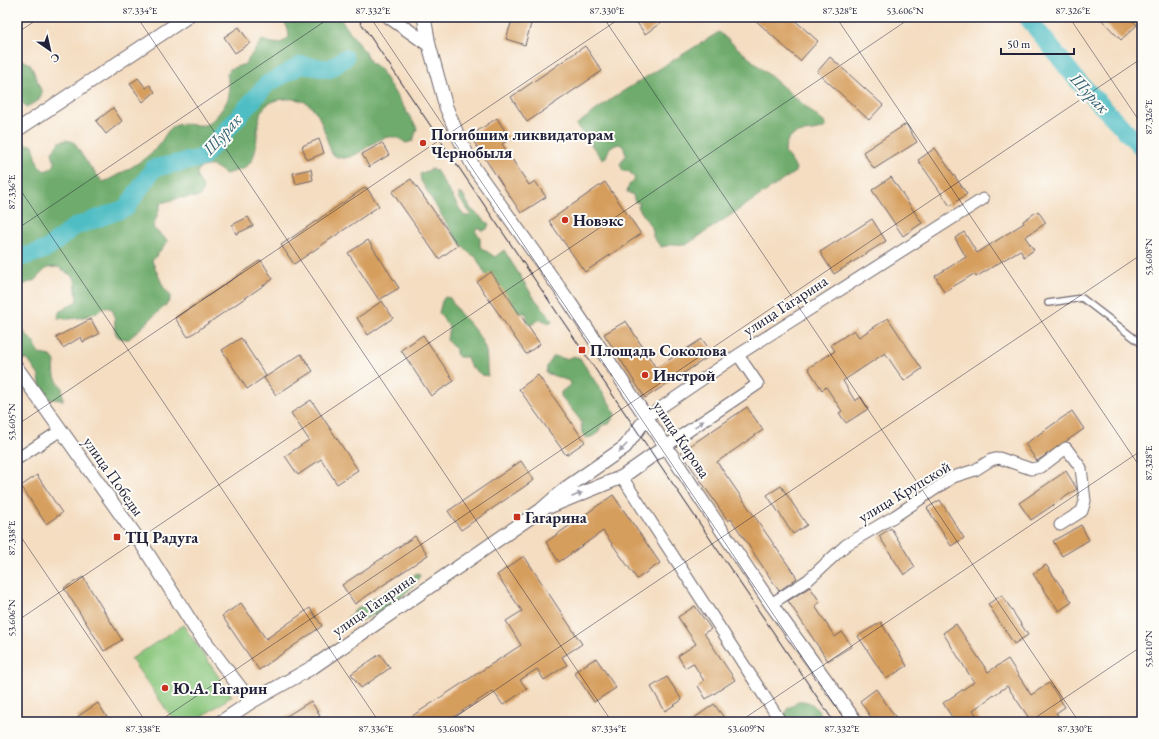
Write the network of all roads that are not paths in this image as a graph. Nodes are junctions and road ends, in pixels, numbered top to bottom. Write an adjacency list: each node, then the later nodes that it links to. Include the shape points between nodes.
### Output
1 (187, 17): 5 (street)
2 (389, 17): 4 (street)
3 (424, 17): 4 (street, улица Кирова)
4 (430, 45): 11 (street, улица Кирова, via 446,107 474,168)
5 (17, 130)
6 (983, 199): 9 (street, улица Гагарина)
7 (1048, 303): 8 (lane, via 1082,298)
8 (1142, 344)
9 (738, 355): 11 (street, улица Гагарина); 13 (street, улица Гагарина, one-way to 9, via 758,384)
10 (17, 368): 12 (street, улица Победы)
11 (647, 417): 13 (street, улица Кирова); 16 (street, улица Гагарина, one-way to 16, via 625,447 566,488)
12 (61, 430): 14 (street); 19 (street, улица Победы, via 143,546 195,628)
13 (666, 446): 15 (street, улица Гагарина); 18 (street, улица Кирова)
14 (17, 459)
15 (622, 476): 16 (street, улица Гагарина, one-way to 15); 21 (street)
16 (541, 510): 19 (street, улица Гагарина, via 313,667)
17 (1060, 525): 18 (street, улица Крупской, via 1082,511 1085,501 1081,468 1066,448 1041,467 1031,469 999,458 991,460 975,470 953,477 846,545 808,580)
18 (771, 604): 22 (street, улица Кирова)
19 (251, 702): 20 (street, улица Гагарина)
20 (222, 722)
21 (781, 722)
22 (856, 722)

